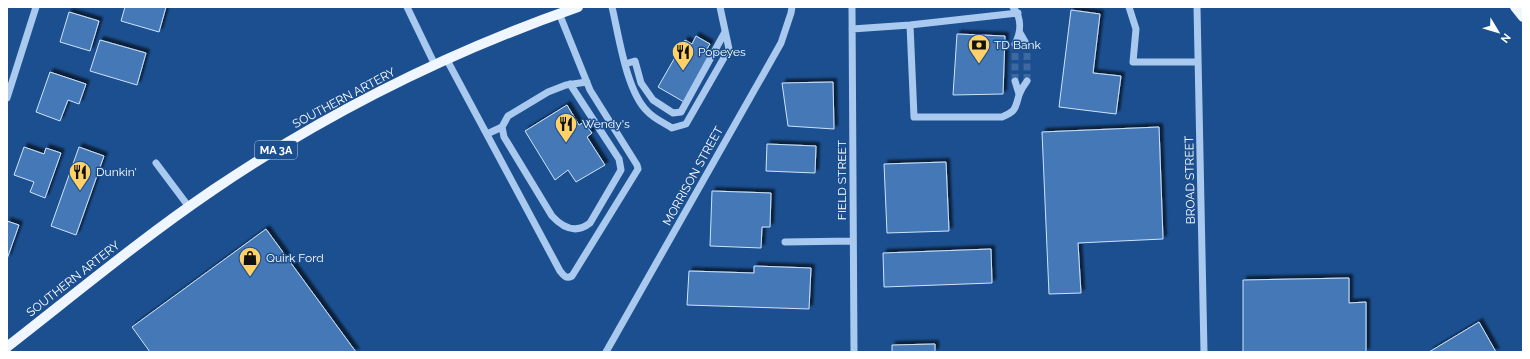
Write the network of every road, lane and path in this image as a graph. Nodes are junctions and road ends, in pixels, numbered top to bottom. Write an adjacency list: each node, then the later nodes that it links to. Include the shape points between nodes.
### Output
1 (36, 7): 29 (street)
2 (407, 7): 23 (street)
3 (578, 7): 12 (main road, SOUTHERN ARTERY / MA 3A)
4 (612, 7): 22 (street)
5 (720, 7): 16 (street)
6 (792, 7): 37 (street, MORRISON STREET, via 781,43)
7 (852, 7): 15 (street, FIELD STREET)
8 (1129, 7): 21 (street, via 1136,28 1133,62)
9 (1197, 7): 21 (street, BROAD STREET)
10 (1515, 7): 13 (main road)
11 (1016, 10): 14 (street); 17 (street)
12 (559, 13): 20 (main road, SOUTHERN ARTERY / MA 3A); 26 (street)
13 (1523, 17)
14 (910, 25): 15 (street); 28 (street, via 914,118 1002,117 1017,106)
15 (852, 29): 34 (street, FIELD STREET)
16 (725, 32): 22 (street, via 681,112 673,113 653,100 641,83 635,61); 22 (street, via 729,49 686,124 672,128 646,111 636,95)
17 (1020, 33): 18 (street); 19 (street)
18 (1015, 44)
19 (1027, 45)
20 (447, 60): 23 (main road, SOUTHERN ARTERY / MA 3A); 31 (street)
21 (1198, 62): 39 (street, BROAD STREET)
22 (625, 64)
23 (435, 65): 33 (main road, SOUTHERN ARTERY / MA 3A, via 334,116 263,158)
24 (1015, 81): 28 (street)
25 (1027, 81): 28 (street)
26 (587, 82): 27 (street); 31 (street, via 638,165 638,169 569,278 560,271)
27 (570, 84): 30 (street, via 548,92 508,116); 30 (street, via 619,159 620,165 617,176 586,226 565,227 552,216 504,137)
28 (1019, 94)
29 (7, 98)
30 (502, 127): 31 (street)
31 (487, 134)
32 (156, 163): 33 (street)
33 (189, 207): 36 (main road, SOUTHERN ARTERY / MA 3A)
34 (853, 241): 35 (street); 38 (street, FIELD STREET)
35 (785, 242)
36 (7, 347)
37 (606, 352)
38 (854, 352)
39 (1204, 352)

